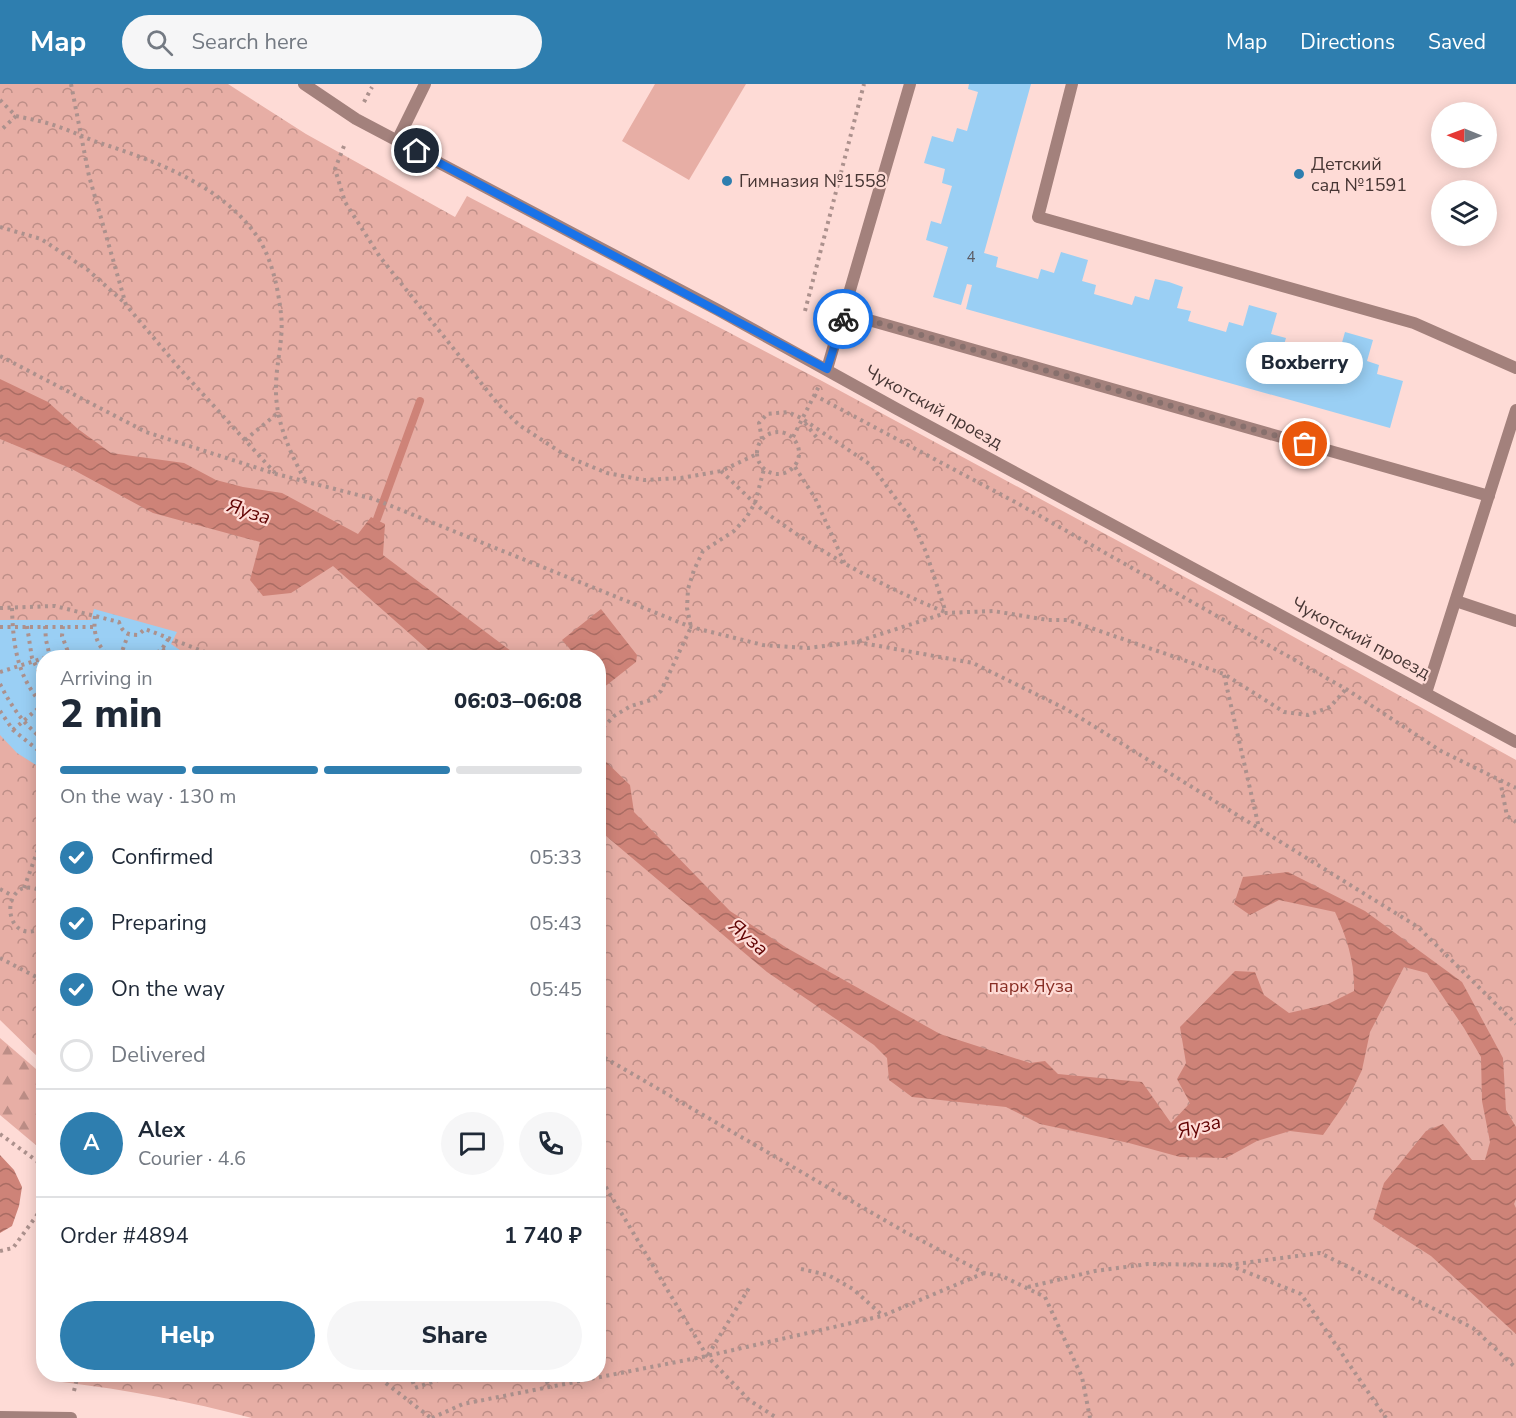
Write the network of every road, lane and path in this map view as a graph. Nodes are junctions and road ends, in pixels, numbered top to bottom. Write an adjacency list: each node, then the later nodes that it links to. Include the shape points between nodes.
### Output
1 (71, 84): 12 (path)
2 (304, 84): 13 (street, Чукотский проезд)
3 (425, 84): 13 (street)
4 (864, 84): 17 (path)
5 (910, 84): 18 (street)
6 (1072, 84): 20 (street, via 1038,217 1414,323)
7 (372, 87): 9 (path)
8 (0, 99): 10 (path)
9 (363, 103)
10 (16, 116): 11 (path); 12 (path)
11 (0, 131)
12 (80, 136): 16 (path); 24 (path, via 148,159 202,187 231,206 256,234 272,268 281,315 276,388)
13 (397, 141): 21 (street, Чукотский проезд)
14 (344, 146): 33 (path, via 335,169 345,202 380,257 519,425 568,457 607,473 644,480)
15 (0, 227): 16 (path, via 41,239 88,270)
16 (126, 305): 29 (path)
17 (805, 311)
18 (844, 313): 21 (street); 36 (street)
19 (0, 356): 34 (path, via 146,432)
20 (1516, 368)
21 (827, 369): 22 (path); 69 (street, Чукотский проезд)
22 (814, 395): 25 (path); 68 (path, via 1017,503)
23 (1516, 410): 36 (street)
24 (279, 412): 29 (path); 35 (path, via 290,452)
25 (801, 418): 26 (path); 27 (path, via 788,412 766,414 759,423); 28 (path); 42 (path, via 871,465 911,519)
26 (793, 437): 27 (path, via 777,431); 31 (path, via 800,452)
27 (762, 439): 30 (path)
28 (818, 439)
29 (245, 440): 34 (path)
30 (757, 454): 32 (path); 33 (path)
31 (795, 467): 32 (path, via 780,475); 38 (path, via 815,498)
32 (764, 469): 37 (path)
33 (722, 471): 37 (path)
34 (276, 474): 35 (path)
35 (306, 482): 51 (path, via 396,507)
36 (1489, 496): 39 (street)
37 (755, 503): 38 (path); 51 (path, via 734,531 703,551 688,589)
38 (845, 564): 42 (path)
39 (1456, 602): 44 (street); 69 (street)
40 (0, 608): 41 (path)
41 (12, 608): 43 (path, via 55,606); 45 (path)
42 (946, 613): 54 (path); 66 (path, via 993,611 1068,620)
43 (95, 616): 50 (path); 52 (path, via 119,622)
44 (1516, 621)
45 (12, 626): 46 (path); 49 (path); 63 (path)
46 (27, 626): 47 (path); 62 (path)
47 (45, 626): 48 (path); 56 (path)
48 (63, 626): 50 (path); 57 (path)
49 (0, 627)
50 (94, 627): 58 (path)
51 (691, 627): 54 (path, via 763,645 808,648); 74 (path, via 661,691 651,700 614,716)
52 (128, 635): 53 (path, via 138,635 145,629); 59 (path)
53 (169, 638): 55 (path); 60 (path)
54 (856, 642): 82 (path, via 973,663 1066,709)
55 (162, 649)
56 (47, 650)
57 (67, 650)
58 (102, 650)
59 (123, 650)
60 (200, 650)
61 (36, 660): 62 (path)
62 (33, 661): 63 (path); 64 (path)
63 (18, 666): 65 (path); 70 (path)
64 (36, 667)
65 (0, 672)
66 (1224, 674): 68 (path, via 1284,712 1308,716 1330,707); 82 (path)
67 (0, 684): 73 (path)
68 (1346, 689): 79 (path, via 1441,751)
69 (1426, 693): 77 (street, Чукотский проезд)
70 (36, 697)
71 (0, 711): 75 (path)
72 (36, 711): 73 (path)
73 (23, 722): 75 (path); 76 (path)
74 (606, 725)
75 (13, 730): 78 (path)
76 (36, 733)
77 (1516, 742)
78 (36, 749)
79 (1500, 780): 80 (path); 81 (path, via 1507,816)
80 (1516, 788)
81 (1516, 822)
82 (1259, 828): 91 (path, via 1418,927)
83 (36, 855): 84 (path)
84 (24, 888): 86 (path); 87 (path)
85 (0, 889): 87 (path)
86 (36, 890)
87 (11, 895): 88 (path, via 6,909 10,924 30,933)
88 (36, 930)
89 (0, 958): 90 (path)
90 (36, 977)
91 (1516, 1024)
92 (606, 1059): 100 (path, via 905,1232)
93 (0, 1134): 94 (path)
94 (36, 1160)
95 (606, 1187): 104 (path)
96 (36, 1216): 97 (path, via 13,1248)
97 (0, 1251)
98 (1228, 1264): 101 (path, via 1148,1264 1095,1271); 105 (path, via 1320,1253 1473,1328); 120 (path, via 1301,1294)
99 (801, 1269): 103 (path, via 828,1275 853,1289)
100 (984, 1273): 101 (path); 103 (path)
101 (1028, 1287): 119 (path, via 1045,1297 1082,1377)
102 (748, 1288): 104 (path)
103 (882, 1316): 104 (path)
104 (707, 1356): 106 (path); 118 (path, via 749,1400)
105 (1516, 1368)
106 (606, 1376)
107 (76, 1382): 114 (path)
108 (385, 1382): 117 (path)
109 (413, 1382): 110 (path, via 415,1388)
110 (432, 1382)
111 (547, 1382): 113 (path)
112 (574, 1382): 113 (path)
113 (549, 1387): 117 (path, via 463,1404)
114 (74, 1391)
115 (0, 1417): 116 (street)
116 (71, 1418)
117 (432, 1418)
118 (777, 1418)
119 (1090, 1418)
120 (1386, 1418)

